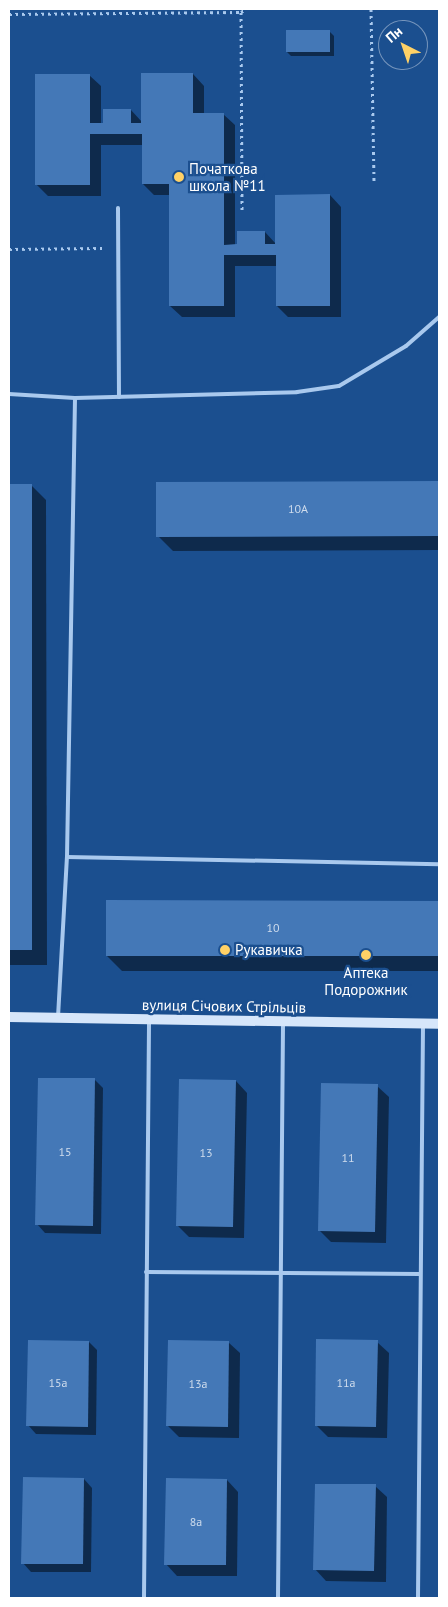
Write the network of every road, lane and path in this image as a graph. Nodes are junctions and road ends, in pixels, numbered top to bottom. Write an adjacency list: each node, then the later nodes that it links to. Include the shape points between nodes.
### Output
1 (246, 9): 3 (path)
2 (371, 9): 5 (path)
3 (241, 12): 4 (path); 7 (path)
4 (9, 14)
5 (374, 182)
6 (118, 208): 8 (lane)
7 (242, 210)
8 (118, 248): 9 (path); 12 (lane)
9 (9, 249)
10 (439, 317): 12 (lane, via 398,351 339,386 297,392)
11 (9, 394): 13 (lane)
12 (119, 397): 13 (lane)
13 (76, 398): 14 (lane)
14 (67, 857): 15 (lane); 17 (lane)
15 (439, 864)
16 (9, 1017): 17 (street, вулиця Січових Стрільців)
17 (58, 1018): 18 (street, вулиця Січових Стрільців)
18 (149, 1020): 19 (street, вулиця Січових Стрільців); 22 (lane)
19 (283, 1022): 20 (street, вулиця Січових Стрільців); 23 (lane)
20 (422, 1024): 21 (street, вулиця Січових Стрільців); 24 (lane)
21 (439, 1024)
22 (146, 1272): 23 (lane); 25 (lane)
23 (281, 1273): 24 (lane); 26 (lane)
24 (420, 1274): 27 (lane)
25 (144, 1598)
26 (278, 1598)
27 (418, 1598)

